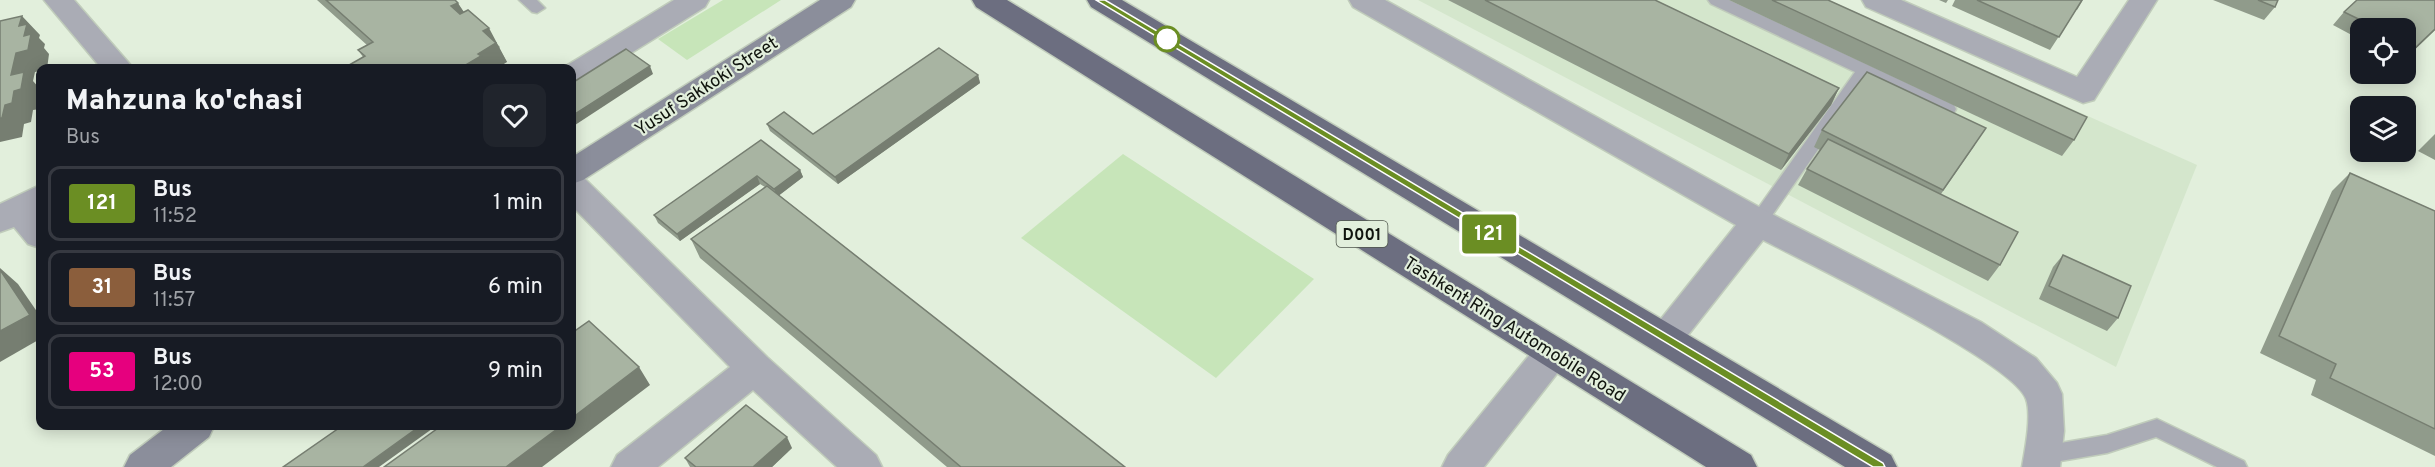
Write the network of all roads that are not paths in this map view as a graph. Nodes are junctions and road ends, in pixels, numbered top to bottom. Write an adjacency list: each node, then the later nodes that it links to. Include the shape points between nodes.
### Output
1 (58, 0): 10 (street)
2 (695, 0): 12 (street)
3 (841, 0): 14 (main road, Yusuf Sakkoki Street)
4 (986, 0): 20 (highway, Tashkent Ring Automobile Road / D001)
5 (1101, 0): 19 (highway)
6 (1362, 0): 17 (street)
7 (1716, 0): 11 (lane)
8 (1876, 0): 9 (street, via 2083,92)
9 (2143, 0)
10 (115, 64)
11 (1865, 70): 13 (lane); 17 (lane)
12 (576, 74)
13 (1948, 109)
14 (576, 169)
15 (576, 190): 21 (street)
16 (20, 208): 18 (street)
17 (1758, 222): 19 (street); 23 (street, via 1969,332 2023,369 2044,394 2046,431)
18 (36, 230)
19 (1665, 339): 29 (highway)
20 (1553, 352): 27 (street); 28 (highway, Tashkent Ring Automobile Road / D001)
21 (754, 368): 25 (street); 26 (street)
22 (189, 430): 24 (main road)
23 (2042, 461): 30 (lane, via 2157,428)
24 (143, 467)
25 (630, 467)
26 (863, 467)
27 (1461, 467)
28 (1738, 467)
29 (1878, 467)
30 (2237, 467)

